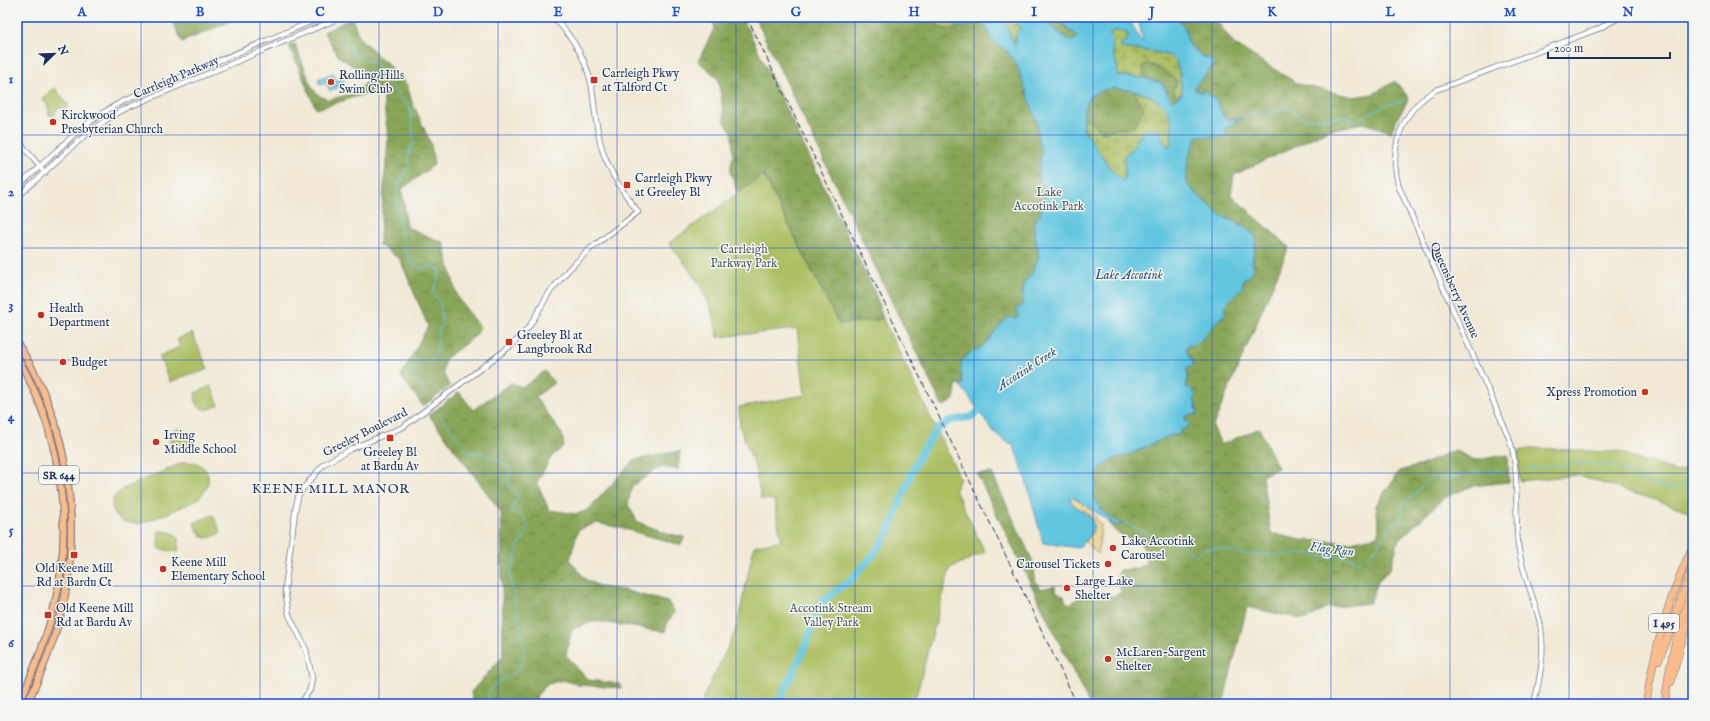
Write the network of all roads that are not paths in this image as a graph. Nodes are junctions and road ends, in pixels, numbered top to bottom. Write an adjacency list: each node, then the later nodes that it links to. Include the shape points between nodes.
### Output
1 (322, 17): 6 (street, Carrleigh Parkway, via 112,107 84,126)
2 (342, 17): 7 (street, Carrleigh Parkway, via 122,110 89,132)
3 (553, 17): 18 (street, Greeley Boulevard, via 571,38 583,59 592,88 597,129 605,158 638,212 591,248 569,269 549,293 529,327 512,345 403,427 351,449 324,464 301,491 294,512 285,589 289,615 306,649 312,678 310,690)
4 (1620, 17): 19 (street, Queensberry Avenue, via 1598,29 1432,92 1411,111 1402,126 1396,145 1394,167 1399,186 1514,451 1518,545 1542,636 1542,661)
5 (17, 139): 6 (street)
6 (40, 167): 7 (street); 8 (street, Carrleigh Parkway)
7 (45, 173): 9 (street, Carrleigh Parkway)
8 (17, 187)
9 (17, 197)
10 (17, 343): 17 (main road, SR 644, via 37,379 51,414 65,468 71,543 67,585 52,644)
11 (17, 356): 16 (main road, SR 644, via 37,398 52,442 61,490 63,544 59,583 49,627 38,661)
12 (1693, 546): 20 (highway, I 495, via 1664,623 1651,675)
13 (1693, 564): 20 (highway, I 495, via 1665,640)
14 (1693, 587): 21 (highway, I 495, via 1672,654)
15 (1693, 607): 21 (highway, I 495)
16 (18, 704)
17 (27, 704)
18 (300, 704)
19 (1534, 704)
20 (1647, 704)
21 (1666, 704)

